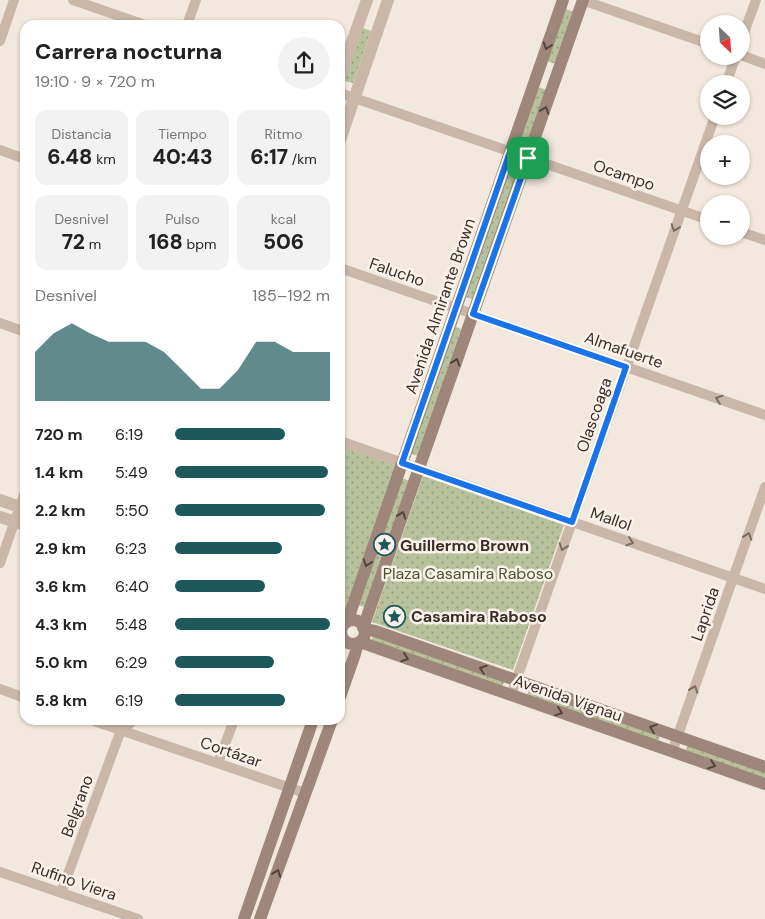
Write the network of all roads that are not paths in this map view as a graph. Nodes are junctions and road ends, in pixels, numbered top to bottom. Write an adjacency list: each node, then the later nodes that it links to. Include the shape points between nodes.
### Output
1 (14, 0): 13 (street)
2 (73, 0): 10 (street)
3 (196, 0): 11 (street)
4 (366, 0): 15 (street)
5 (388, 0): 18 (street)
6 (563, 0): 22 (main road, Avenida Almirante Brown, one-way to 22)
7 (583, 0): 12 (street); 24 (main road, Avenida Almirante Brown, one-way to 7)
8 (756, 0): 9 (street)
9 (750, 16)
10 (131, 20)
11 (189, 20)
12 (700, 41)
13 (0, 42)
14 (750, 59): 16 (street)
15 (345, 61)
16 (765, 64)
17 (345, 95): 18 (street, Ocampo)
18 (354, 98): 19 (street); 22 (street, Ocampo)
19 (345, 125)
20 (712, 125): 25 (street, Olascoaga)
21 (0, 150): 23 (street)
22 (510, 152): 24 (street, Ocampo); 30 (main road, Avenida Almirante Brown)
23 (20, 157)
24 (528, 158): 25 (street, Ocampo); 31 (main road, Avenida Almirante Brown)
25 (681, 211): 26 (street, Ocampo); 34 (street, Olascoaga, one-way to 34)
26 (700, 217)
27 (750, 235): 28 (street)
28 (765, 240)
29 (345, 270): 30 (street, Falucho)
30 (456, 308): 31 (street, Falucho); 37 (main road, Avenida Almirante Brown)
31 (473, 314): 34 (street, Almafuerte); 38 (main road, Avenida Almirante Brown, one-way to 31)
32 (0, 323): 33 (street)
33 (20, 330)
34 (626, 367): 35 (street, Almafuerte, one-way to 34); 43 (street, Olascoaga)
35 (765, 415)
36 (345, 443): 37 (street, Mallol)
37 (402, 463): 38 (street, Mallol); 48 (main road, Avenida Almirante Brown, one-way to 48)
38 (418, 468): 43 (street, Mallol); 50 (main road, Avenida Almirante Brown, one-way to 38)
39 (765, 487): 46 (street, Laprida, one-way to 39)
40 (0, 500): 41 (street)
41 (20, 507)
42 (0, 517): 44 (street)
43 (572, 522): 46 (street, Mallol, one-way to 46); 52 (street, Olascoaga, one-way to 52)
44 (20, 524): 45 (street)
45 (0, 563)
46 (733, 578): 47 (street, Mallol); 61 (street, Laprida, one-way to 46)
47 (765, 589)
48 (345, 622)
49 (345, 627): 50 (main road, via 351,621 358,622)
50 (361, 635): 51 (main road, via 352,644); 52 (main road, Avenida Vignau, one-way to 50, via 375,631); 53 (main road, Avenida Almirante Brown); 55 (main road, Avenida Vignau, one-way to 55)
51 (345, 641)
52 (516, 680): 55 (street, Olascoaga); 61 (main road, Avenida Vignau, one-way to 52)
53 (345, 683)
54 (0, 689): 56 (street)
55 (511, 695): 62 (main road, Avenida Vignau, one-way to 62)
56 (20, 696)
57 (121, 725): 63 (street, Cortázar); 69 (street, Belgrano)
58 (232, 725): 63 (street)
59 (311, 725): 66 (main road)
60 (330, 725): 67 (main road)
61 (678, 737): 62 (street, Laprida); 64 (main road, Avenida Vignau)
62 (672, 752): 65 (main road, Avenida Vignau, one-way to 65)
63 (218, 764): 66 (street, Cortázar)
64 (765, 767)
65 (765, 784)
66 (289, 788): 67 (street, Cortázar); 71 (main road)
67 (305, 793): 72 (main road, one-way to 67)
68 (0, 872): 69 (street, Rufino Viera)
69 (61, 893): 70 (street, Rufino Viera)
70 (138, 919)
71 (244, 919)
72 (260, 919)

